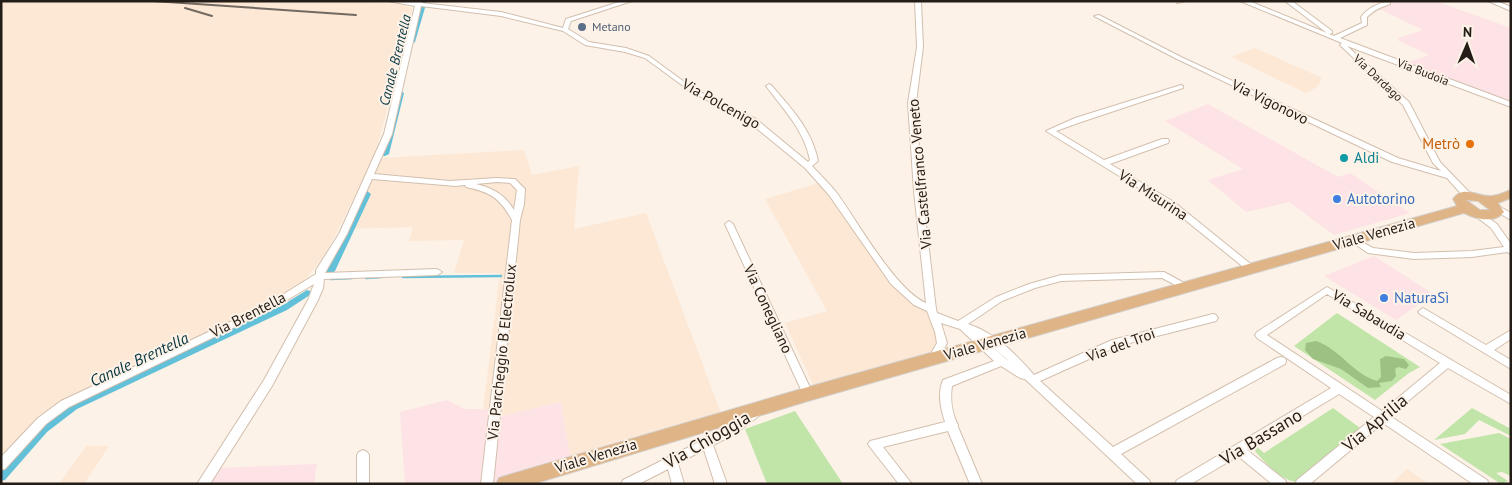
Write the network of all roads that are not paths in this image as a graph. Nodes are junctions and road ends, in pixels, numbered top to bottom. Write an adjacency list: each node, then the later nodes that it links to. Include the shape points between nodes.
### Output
1 (391, 1): 7 (street, Via Polcenigo)
2 (628, 1): 12 (street)
3 (918, 1): 38 (street, Via Castelfranco Veneto, via 920,47 912,103 918,191)
4 (1243, 1): 14 (street, Via Budoia)
5 (1288, 1): 14 (street, Via Dardago)
6 (1491, 1): 9 (street)
7 (418, 3): 13 (street, Via Polcenigo, via 501,14); 22 (street, via 388,134)
8 (1388, 3): 14 (street, via 1369,11 1364,17 1365,24)
9 (1511, 9)
10 (565, 14): 12 (street)
11 (1097, 16): 23 (street, Via Vigonovo, via 1395,160)
12 (568, 20): 13 (street)
13 (565, 30): 21 (street, Via Polcenigo, via 586,44 647,57 698,93 753,120)
14 (1336, 38): 17 (street, Via Budoia); 23 (street, Via Dardago, via 1406,104)
15 (769, 86): 21 (street, via 808,138 814,162)
16 (1181, 87): 18 (street)
17 (1511, 105)
18 (1050, 131): 20 (street, Via Misurina)
19 (1166, 141): 20 (street)
20 (1104, 163): 34 (street, Via Misurina, via 1171,204)
21 (808, 166): 38 (street, Via Polcenigo, via 832,193 894,282 917,303)
22 (370, 176): 24 (street, Via Parcheggio B Electrolux); 36 (street)
23 (1447, 176): 28 (street, Via Dardago)
24 (452, 183): 25 (street, Via Parcheggio B Electrolux)
25 (483, 184): 30 (street, Via Parcheggio B Electrolux, via 508,203); 30 (street, Via Parcheggio B Electrolux, via 512,181 521,189)
26 (1511, 194): 27 (main road, Viale Venezia)
27 (1492, 204): 28 (main road, via 1478,197); 28 (main road, Viale Venezia, via 1497,212 1492,215); 29 (street)
28 (1470, 206): 32 (main road, Viale Venezia); 33 (street, Via Dardago, via 1494,226)
29 (1511, 217)
30 (516, 220): 65 (street, Via Parcheggio B Electrolux)
31 (728, 224): 52 (street, Via Conegliano)
32 (1353, 240): 33 (street, via 1371,251 1414,256); 34 (main road, Viale Venezia)
33 (1510, 250)
34 (1250, 268): 37 (main road, Viale Venezia)
35 (437, 272): 36 (street)
36 (320, 276): 62 (street, Via Brentella, via 270,307 65,404 42,421); 63 (street, via 318,288 268,384)
37 (1183, 286): 41 (street, via 1164,275 1061,278 999,299); 43 (main road, Viale Venezia)
38 (933, 312): 41 (street, via 944,321); 45 (street, Via Castelfranco Veneto, via 942,343)
39 (1422, 312): 44 (street)
40 (1213, 318): 50 (street, Via del Troi, via 1116,343)
41 (959, 325): 43 (street)
42 (1511, 334): 44 (street)
43 (988, 343): 45 (main road, Viale Venezia); 47 (street); 50 (street, via 1018,363)
44 (1486, 350): 49 (street)
45 (933, 359): 52 (main road, Viale Venezia)
46 (1281, 361): 59 (street)
47 (1002, 362): 50 (street); 56 (street, via 947,383 945,402)
48 (1448, 362): 51 (street, Via Sabaudia, via 1328,290 1260,336); 53 (street, Via Sabaudia); 55 (street, Via Aprilia)
49 (1511, 365)
50 (1032, 380): 59 (street)
51 (1340, 388): 55 (street); 58 (street, Via Bassano)
52 (808, 394): 54 (main road, Viale Venezia)
53 (1511, 400)
54 (759, 408): 57 (street, Via Chioggia, via 754,416); 66 (main road, Viale Venezia)
55 (1383, 417): 75 (street, Via Aprilia); 76 (street)
56 (953, 425): 70 (street, via 874,444); 71 (street)
57 (707, 443): 61 (street, Via Chioggia); 69 (street)
58 (1239, 450): 73 (street, Via Bassano); 74 (street)
59 (1113, 453): 72 (street)
60 (363, 455): 64 (street)
61 (672, 462): 67 (street, Via Chioggia); 68 (street)
62 (1, 465)
63 (203, 484)
64 (363, 484)
65 (487, 484)
66 (505, 484)
67 (627, 484)
68 (678, 484)
69 (721, 484)
70 (906, 484)
71 (976, 484)
72 (1145, 484)
73 (1181, 484)
74 (1281, 484)
75 (1302, 484)
76 (1483, 484)

